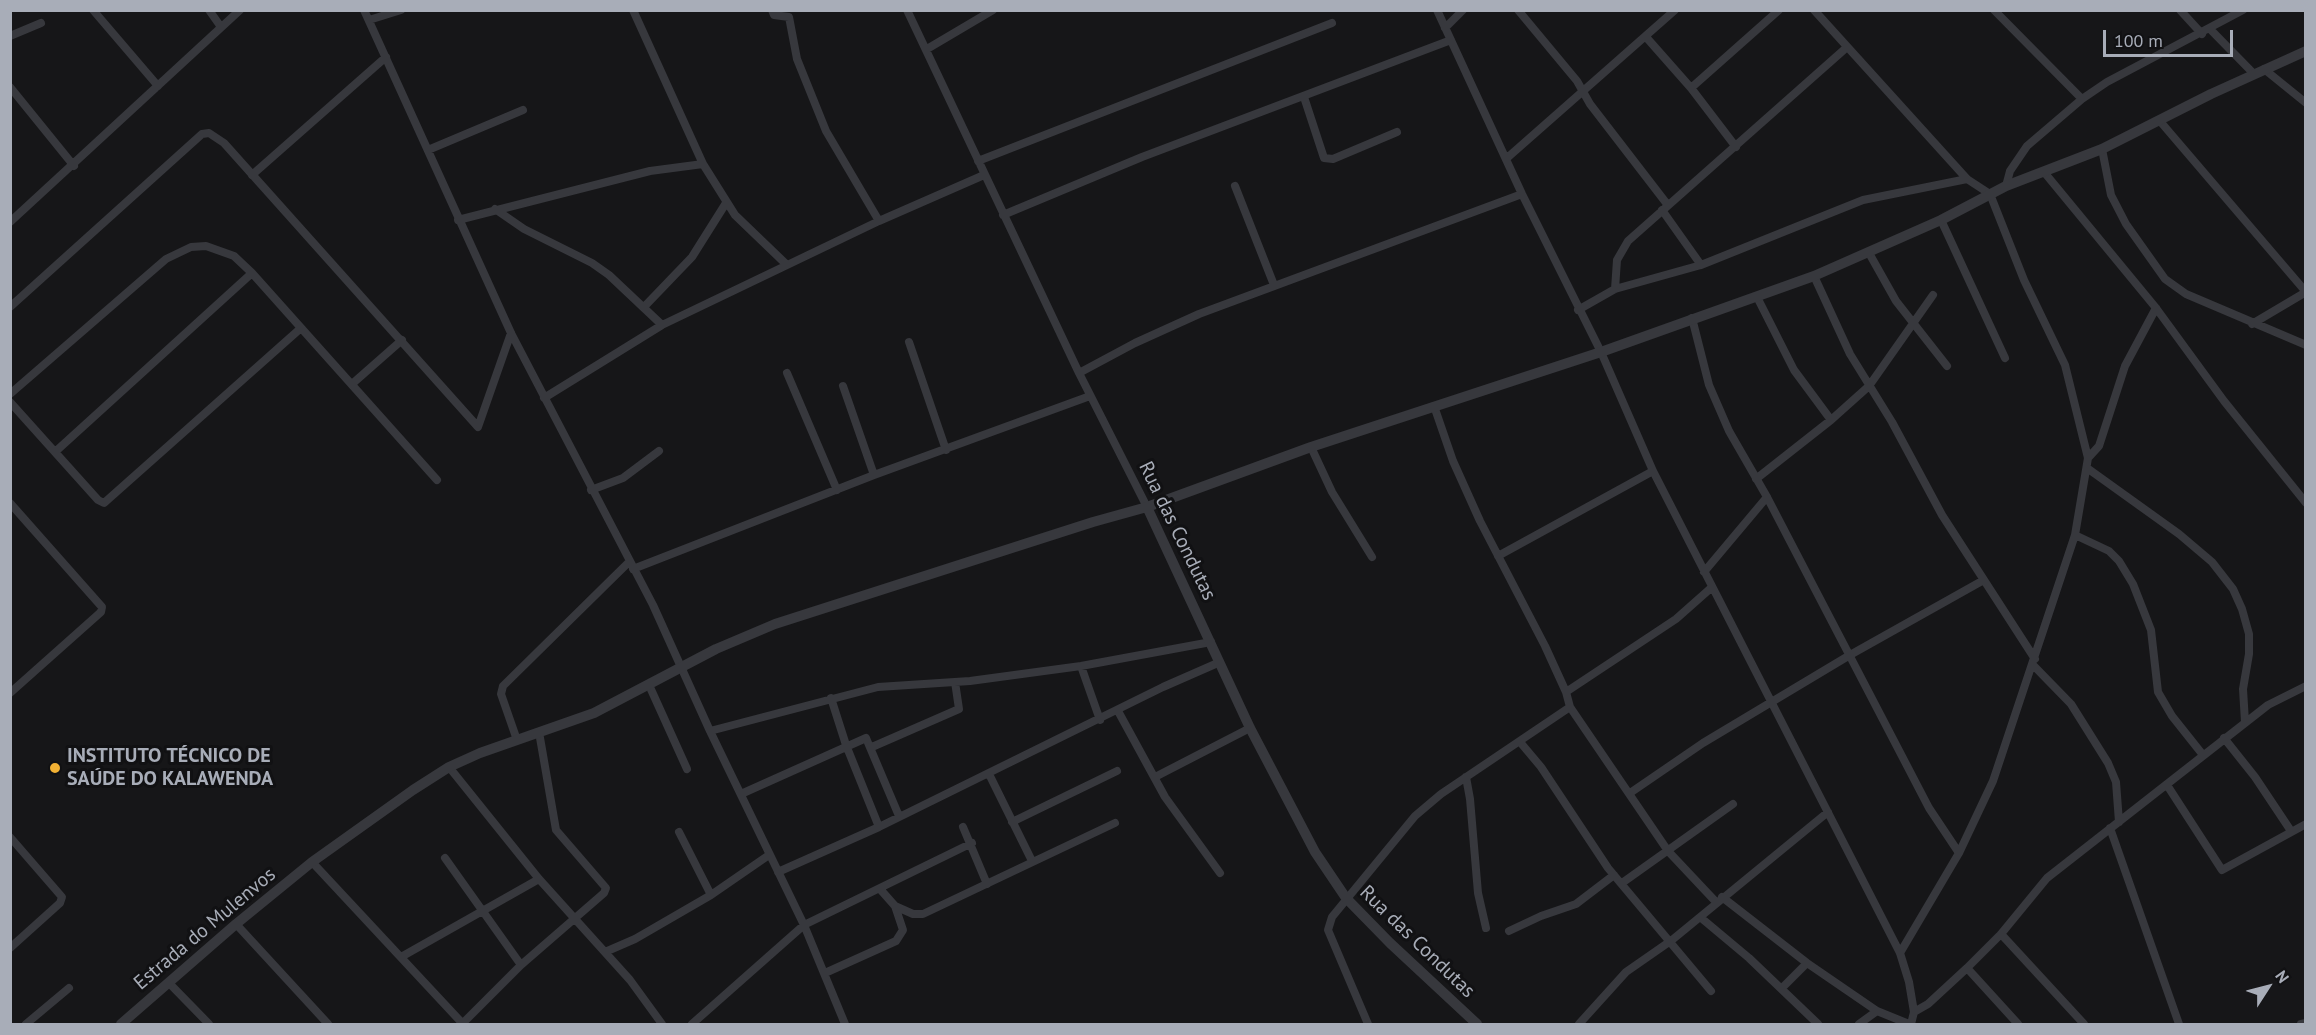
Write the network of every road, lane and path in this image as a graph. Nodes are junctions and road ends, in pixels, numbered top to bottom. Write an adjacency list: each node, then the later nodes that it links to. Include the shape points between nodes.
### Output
1 (93, 10): 35 (street)
2 (208, 10): 24 (street)
3 (240, 10): 24 (street)
4 (364, 10): 20 (street)
5 (401, 10): 20 (street)
6 (633, 10): 50 (street)
7 (772, 10): 66 (street, via 774,15 789,17 797,59 826,131)
8 (907, 10): 31 (street, Rua das Condutas)
9 (993, 10): 31 (street)
10 (1437, 10): 25 (street)
11 (1463, 10): 25 (street)
12 (1518, 10): 38 (street)
13 (1676, 10): 28 (street)
14 (1779, 10): 37 (street)
15 (1814, 10): 30 (street)
16 (1994, 10): 40 (street)
17 (2180, 10): 26 (street)
18 (2222, 10): 21 (street)
19 (2243, 10): 21 (street)
20 (369, 21): 33 (street)
21 (2220, 21): 26 (street)
22 (40, 23): 27 (street)
23 (1332, 23): 49 (street)
24 (221, 27): 35 (street)
25 (1445, 28): 29 (street)
26 (2206, 31): 34 (street); 40 (street)
27 (10, 36)
28 (1646, 37): 37 (street); 38 (street)
29 (1451, 40): 39 (street); 48 (street)
30 (1846, 48): 45 (street); 55 (street)
31 (927, 49): 49 (street, Rua das Condutas)
32 (2306, 51): 34 (street, Estrada do Mulenvos)
33 (386, 57): 47 (street); 53 (street)
34 (2259, 71): 41 (street); 43 (street, Estrada do Mulenvos)
35 (158, 86): 51 (street)
36 (10, 87): 51 (street)
37 (1691, 88): 45 (street)
38 (1583, 92): 48 (street); 61 (street)
39 (1305, 97): 44 (street, via 1324,158 1334,159); 63 (street, via 1142,157)
40 (2082, 99): 57 (street, via 2026,146 2010,171)
41 (2306, 103)
42 (523, 110): 47 (street)
43 (2159, 120): 46 (street, Estrada do Mulenvos); 83 (street, via 2306,292)
44 (1397, 132)
45 (1736, 147): 61 (street)
46 (2102, 149): 52 (street, Estrada do Mulenvos); 83 (street, via 2111,195 2126,224 2165,279 2186,294)
47 (428, 150): 64 (street)
48 (1507, 158): 58 (street)
49 (978, 161): 54 (street, Rua das Condutas)
50 (703, 165): 60 (street); 62 (street, via 650,171)
51 (74, 166): 67 (street)
52 (2044, 172): 57 (street, Estrada do Mulenvos); 79 (street)
53 (252, 175): 77 (street, via 215,135 202,135); 87 (street)
54 (984, 175): 63 (street, Rua das Condutas); 66 (street)
55 (1967, 179): 59 (street); 70 (street, via 1863,200)
56 (1235, 186): 73 (street)
57 (2006, 186): 59 (street, Estrada do Mulenvos)
58 (1522, 194): 73 (street); 80 (street)
59 (1990, 194): 65 (street, Estrada do Mulenvos); 108 (street, via 2024,280 2065,365)
60 (726, 203): 69 (street); 78 (street, via 692,257)
61 (1665, 207): 70 (street); 74 (street, via 1622,249 1613,280)
62 (495, 209): 64 (street); 78 (street, via 524,229 592,263)
63 (1003, 215): 94 (street, Rua das Condutas)
64 (458, 220): 86 (street)
65 (1941, 220): 68 (street, Estrada do Mulenvos); 91 (street)
66 (879, 221): 69 (street)
67 (10, 222)
68 (1869, 253): 72 (street, Estrada do Mulenvos); 82 (street)
69 (787, 265): 84 (street)
70 (1701, 265): 74 (street)
71 (252, 273): 85 (street); 98 (street, via 220,249 191,247 177,252); 107 (street)
72 (1814, 276): 76 (street, Estrada do Mulenvos); 97 (street)
73 (1274, 285): 94 (street, via 1149,336)
74 (1615, 289): 80 (street)
75 (1933, 295): 82 (street)
76 (1757, 297): 81 (street, Estrada do Mulenvos); 103 (street, via 1784,354)
77 (10, 307)
78 (644, 307): 84 (street)
79 (2156, 308): 108 (street, via 2125,366 2099,446); 117 (street, via 2224,401)
80 (1578, 310): 90 (street)
81 (1692, 318): 90 (street, Estrada do Mulenvos); 112 (street, via 1709,385)
82 (1913, 323): 92 (street); 97 (street)
83 (2252, 324): 89 (street)
84 (662, 325): 100 (street)
85 (301, 328): 95 (street); 107 (street, via 108,502 98,500)
86 (511, 333): 87 (street, via 478,427); 100 (street)
87 (402, 340): 95 (street)
88 (909, 342): 105 (street)
89 (2306, 345)
90 (1601, 352): 102 (street, Estrada do Mulenvos); 110 (street)
91 (2005, 358)
92 (1947, 366)
93 (787, 373): 115 (street)
94 (1078, 373): 99 (street, Rua das Condutas)
95 (351, 384): 113 (street)
96 (843, 386): 111 (street)
97 (1869, 386): 103 (street); 125 (street)
98 (10, 394)
99 (1090, 396): 105 (street); 119 (street, Rua das Condutas)
100 (544, 398): 114 (street)
101 (10, 402): 107 (street)
102 (1434, 406): 104 (street, Estrada do Mulenvos); 121 (street, via 1453,462)
103 (1831, 420): 112 (street)
104 (1311, 447): 119 (street, Estrada do Mulenvos); 122 (street, via 1332,492)
105 (946, 450): 111 (street)
106 (659, 451): 114 (street, via 623,478)
107 (55, 452)
108 (2088, 458): 109 (street)
109 (2087, 468): 120 (street); 143 (street, via 2179,534 2212,562 2233,589 2248,634 2243,689)
110 (1653, 471): 121 (street); 124 (street)
111 (874, 475): 115 (street)
112 (1756, 479): 116 (street)
113 (437, 480)
114 (591, 490): 123 (street)
115 (837, 490): 123 (street)
116 (1767, 497): 124 (street); 128 (street)
117 (2304, 499)
118 (10, 503): 137 (street, via 102,607)
119 (1147, 507): 127 (street, Rua das Condutas); 132 (street, Estrada do Mulenvos, via 775,624)
120 (2075, 535): 130 (street); 152 (street, via 2109,551 2120,561 2151,630 2158,692)
121 (1498, 556): 136 (street)
122 (1372, 557)
123 (631, 565): 132 (street); 148 (street, via 503,686 501,694)
124 (1704, 572): 126 (street)
125 (1982, 580): 128 (street); 130 (street)
126 (1711, 588): 136 (street, via 1676,619); 139 (street)
127 (1211, 642): 129 (street, Rua das Condutas); 131 (street)
128 (1850, 655): 139 (street); 177 (street, via 1929,808)
129 (1220, 662): 141 (street); 144 (street, Rua das Condutas)
130 (2034, 662): 166 (street, via 2071,704 2108,763 2116,782); 177 (street, via 1993,781)
131 (1081, 666): 133 (street); 142 (street)
132 (681, 668): 134 (street, Estrada do Mulenvos); 145 (street)
133 (955, 682): 138 (street, via 878,687); 151 (street, via 959,709)
134 (649, 684): 146 (street, Estrada do Mulenvos, via 594,713); 154 (street)
135 (2306, 686): 143 (street)
136 (1566, 692): 140 (street)
137 (10, 693)
138 (831, 698): 145 (street); 150 (street)
139 (1771, 703): 160 (street); 163 (street)
140 (1570, 707): 149 (street); 160 (street)
141 (1118, 711): 142 (street); 157 (street)
142 (1100, 720): 156 (street)
143 (2245, 722): 147 (street)
144 (1250, 728): 157 (street); 190 (street, Rua das Condutas, via 1315,852)
145 (710, 731): 161 (street)
146 (539, 732): 148 (street, Estrada do Mulenvos); 195 (street, via 556,830 606,888)
147 (2224, 738): 152 (street); 172 (street)
148 (517, 740): 153 (street, Estrada do Mulenvos)
149 (1520, 742): 158 (street); 184 (street)
150 (846, 746): 151 (street, via 863,737 868,738); 161 (street); 169 (street)
151 (872, 747): 164 (street)
152 (2203, 755): 159 (street)
153 (450, 767): 181 (street, Estrada do Mulenvos); 185 (street)
154 (687, 769)
155 (1117, 771): 165 (street)
156 (989, 774): 164 (street); 165 (street)
157 (1155, 777): 183 (street, via 1183,824)
158 (1466, 777): 190 (street, via 1415,816); 198 (street, via 1478,893)
159 (2167, 785): 166 (street); 172 (street, via 2222,870)
160 (1630, 793): 176 (street)
161 (741, 794): 178 (street)
162 (1733, 804): 176 (street)
163 (1828, 812): 191 (street); 204 (street)
164 (899, 816): 169 (street)
165 (1012, 822): 180 (street)
166 (2119, 822): 171 (street)
167 (1115, 823): 180 (street)
168 (2306, 824): 172 (street)
169 (879, 827): 182 (street)
170 (963, 827): 175 (street)
171 (2110, 828): 200 (street, via 2047,878); 233 (street)
172 (2291, 831)
173 (679, 832): 189 (street)
174 (10, 837): 202 (street, via 62,897)
175 (972, 843): 187 (street); 188 (street)
176 (1668, 851): 186 (street); 191 (street)
177 (1959, 853): 204 (street)
178 (769, 855): 182 (street); 189 (street)
179 (445, 858): 193 (street)
180 (1032, 861): 187 (street)
181 (312, 862): 196 (street, Estrada do Mulenvos); 205 (street)
182 (778, 872): 197 (street)
183 (1220, 873)
184 (1614, 875): 186 (street); 199 (street, via 1576,904)
185 (539, 879): 193 (street); 195 (street)
186 (1622, 883): 201 (street)
187 (987, 884): 192 (street, via 923,914)
188 (880, 889): 192 (street); 197 (street)
189 (711, 895): 203 (street)
190 (1346, 898): 225 (street, via 1328,930); 226 (street, Rua das Condutas)
191 (1719, 899): 194 (street); 206 (street)
192 (896, 906): 209 (street, via 903,930 896,941)
193 (480, 910): 205 (street); 207 (street)
194 (1700, 917): 201 (street); 212 (street)
195 (575, 918): 203 (street); 207 (street)
196 (236, 924): 210 (street, Estrada do Mulenvos); 220 (street)
197 (804, 925): 209 (street); 223 (street)
198 (1486, 928)
199 (1509, 931)
200 (2001, 934): 208 (street); 232 (street)
201 (1672, 940): 213 (street); 227 (street, via 1626,972)
202 (10, 948)
203 (605, 952): 222 (street)
204 (1900, 953): 215 (street)
205 (401, 957): 221 (street)
206 (1807, 963): 212 (street); 214 (street)
207 (521, 965): 221 (street)
208 (1966, 968): 215 (street); 231 (street)
209 (825, 973): 224 (street)
210 (169, 983): 218 (street, Estrada do Mulenvos); 219 (street)
211 (69, 988): 217 (street)
212 (1782, 988): 228 (street)
213 (1712, 991)
214 (1877, 1011): 229 (street); 230 (street)
215 (1914, 1012): 230 (street)
216 (2306, 1023): 234 (street)
217 (26, 1024)
218 (124, 1024)
219 (209, 1024)
220 (328, 1024)
221 (462, 1024)
222 (662, 1024)
223 (692, 1024)
224 (845, 1024)
225 (1368, 1024)
226 (1477, 1024)
227 (1579, 1024)
228 (1818, 1024)
229 (1859, 1024)
230 (1910, 1024)
231 (2018, 1024)
232 (2084, 1024)
233 (2179, 1024)
234 (2301, 1024)

